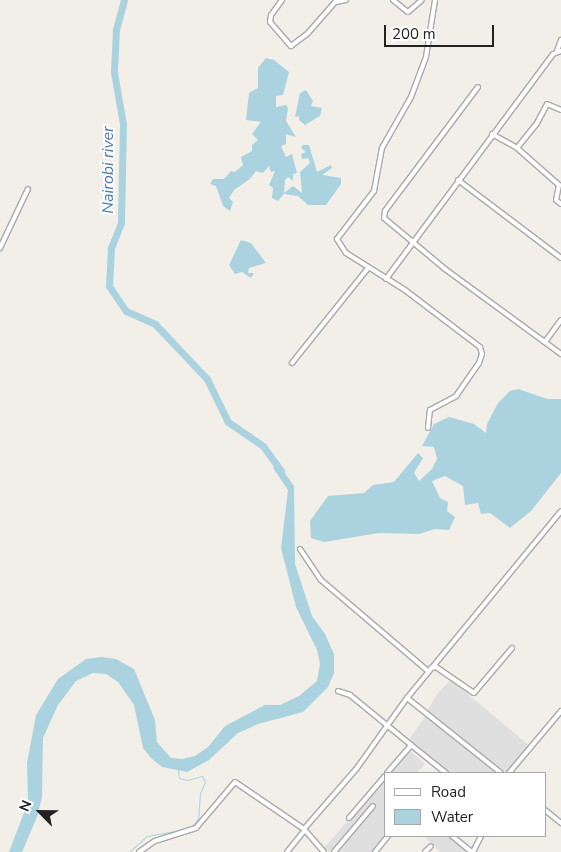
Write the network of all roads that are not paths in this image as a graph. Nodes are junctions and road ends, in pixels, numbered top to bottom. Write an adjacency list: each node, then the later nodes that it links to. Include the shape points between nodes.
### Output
1 (282, 0): 6 (street, via 270,22 290,46 308,33)
2 (346, 0): 6 (street)
3 (393, 0): 4 (street, via 408,12)
4 (422, 0)
5 (435, 0): 19 (street, via 426,58 410,99 382,148 374,191 338,236 342,250)
6 (336, 1)
7 (561, 40): 8 (street)
8 (559, 51): 11 (street)
9 (478, 87): 16 (street, via 385,211 386,221)
10 (561, 110): 12 (street, via 547,104)
11 (492, 134): 12 (street); 13 (street)
12 (517, 148): 15 (street, via 556,181 560,188 556,200)
13 (458, 180): 16 (street); 18 (street)
14 (28, 189): 17 (street)
15 (561, 204)
16 (413, 243): 20 (street); 22 (street)
17 (0, 248)
18 (561, 258)
19 (368, 268): 20 (street); 24 (street)
20 (386, 279): 25 (street, via 462,332 481,350 480,363 456,396 430,410)
21 (561, 320): 22 (street)
22 (545, 342): 23 (street)
23 (561, 354)
24 (292, 363)
25 (428, 428)
26 (561, 512): 29 (street)
27 (300, 549): 29 (street, via 321,580)
28 (512, 648): 29 (street, via 474,693 436,667)
29 (430, 669): 31 (street)
30 (338, 691): 33 (street, via 350,694)
31 (407, 698): 33 (street); 37 (street)
32 (561, 711): 38 (street)
33 (387, 725): 34 (street); 44 (street, via 357,768)
34 (411, 745): 35 (street); 36 (street)
35 (388, 772)
36 (445, 772)
37 (500, 772)
38 (510, 772)
39 (384, 777): 42 (street)
40 (373, 806): 52 (street)
41 (546, 811): 43 (street)
42 (349, 818)
43 (561, 823)
44 (304, 829): 49 (street, via 235,782 196,828 155,841); 50 (street); 51 (street)
45 (387, 837): 53 (street)
46 (453, 837): 55 (street)
47 (480, 837): 55 (street)
48 (431, 846): 54 (street)
49 (139, 852)
50 (287, 852)
51 (324, 852)
52 (334, 852)
53 (375, 852)
54 (426, 852)
55 (473, 852)

